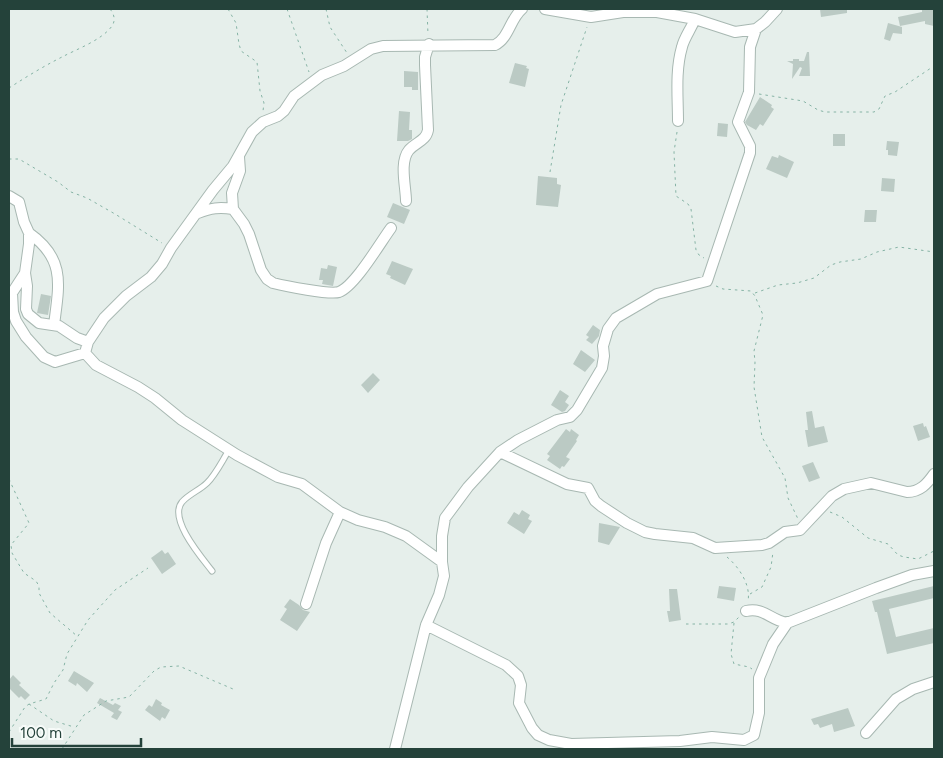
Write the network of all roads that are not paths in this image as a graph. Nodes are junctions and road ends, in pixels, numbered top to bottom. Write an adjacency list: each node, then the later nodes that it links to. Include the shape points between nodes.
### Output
1 (522, 9): 6 (street, via 504,38 495,45)
2 (545, 9): 4 (street, via 591,17 646,12)
3 (774, 10): 5 (street)
4 (695, 19): 5 (street, via 735,32); 7 (street, via 682,44 679,58)
5 (756, 29): 22 (street, via 750,47 749,92 738,122 750,146 750,153 707,281 657,294 620,314 608,329 602,368 572,415)
6 (429, 44): 8 (street, via 383,46 322,75 294,96 278,116 263,122 246,140); 10 (street, via 425,57 428,130 405,157)
7 (678, 121)
8 (239, 157): 11 (street, via 240,172 232,193); 12 (street)
9 (9, 196): 14 (street, via 20,202)
10 (406, 201)
11 (233, 209): 12 (street, via 210,208); 13 (street, via 249,234 260,270 267,279 283,285 329,292 350,286)
12 (198, 213): 19 (street, via 152,277 114,307)
13 (390, 228)
14 (29, 234): 15 (street); 18 (street, via 49,250 57,270)
15 (25, 273): 16 (street); 18 (street, via 28,314 39,323)
16 (10, 290): 17 (street)
17 (11, 313): 20 (street, via 44,357 55,362)
18 (54, 325): 19 (street)
19 (88, 342): 20 (street)
20 (85, 354): 21 (street, via 96,365 156,398 182,420)
21 (229, 450): 24 (street, via 278,477 302,484); 26 (lane, via 206,484 180,507 181,524 188,539)
22 (500, 452): 23 (street, via 567,484 588,488 601,506 645,532 693,538 715,548 762,545 785,532 800,530 837,492 844,489 871,483 913,492); 25 (street, via 445,518)
23 (933, 478)
24 (340, 512): 25 (street, via 406,536); 28 (street)
25 (442, 562): 31 (street, via 444,576)
26 (212, 570)
27 (934, 571): 30 (street, via 912,575)
28 (306, 604)
29 (746, 611): 30 (street, via 760,610)
30 (788, 622): 31 (street, via 773,644 759,678 754,735 744,740 712,737 654,742 559,743 538,735 532,728 519,703 521,685 514,672)
31 (426, 625): 34 (street)
32 (934, 682): 33 (street, via 896,699)
33 (866, 733)
34 (395, 749)

